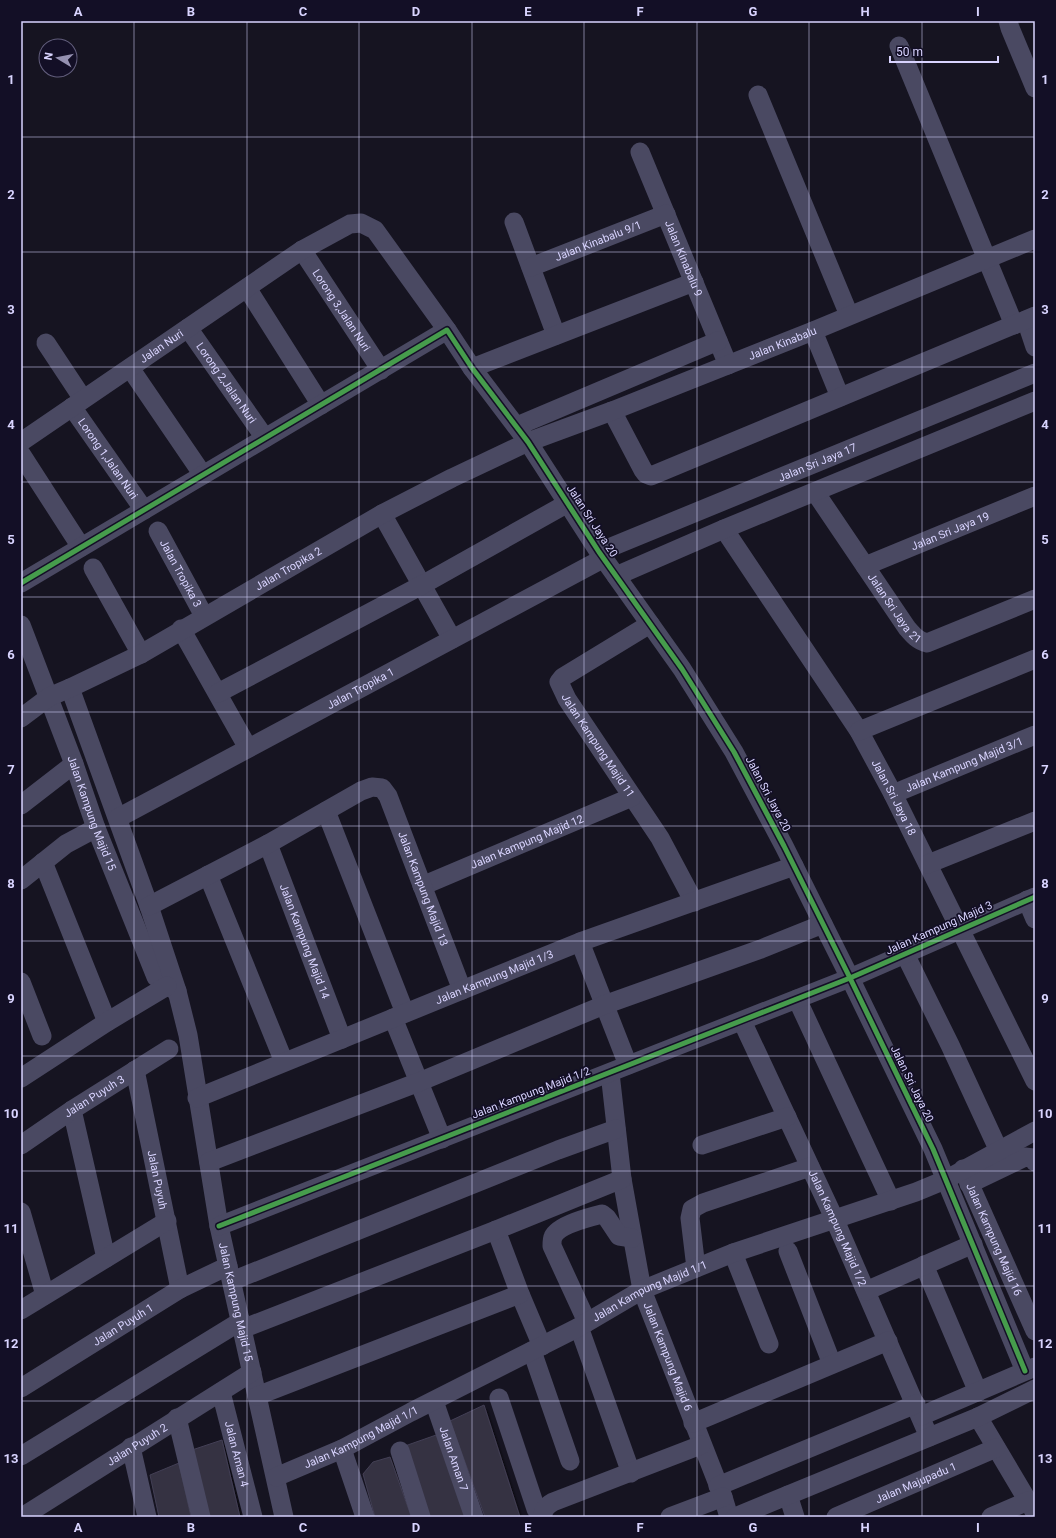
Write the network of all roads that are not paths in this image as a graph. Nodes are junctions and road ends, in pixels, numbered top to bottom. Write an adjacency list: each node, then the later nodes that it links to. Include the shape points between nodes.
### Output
1 (1008, 21): 3 (street)
2 (899, 46): 10 (street)
3 (1035, 88)
4 (758, 95): 14 (street)
5 (640, 152): 6 (street, Jalan Kinabalu 9)
6 (666, 214): 11 (street, Jalan Kinabalu 9/1); 12 (street, Jalan Kinabalu 9)
7 (514, 222): 11 (street)
8 (1035, 239): 10 (street, Jalan Kinabalu)
9 (302, 250): 13 (street, Jalan Nuri); 17 (street, Jalan Nuri, via 350,224 361,223 375,230); 26 (street, Lorong 3,Jalan Nuri)
10 (987, 258): 14 (street, Jalan Kinabalu); 15 (street)
11 (531, 267): 19 (street)
12 (694, 282): 19 (street); 20 (street, Jalan Kinabalu 9)
13 (247, 288): 16 (street, Jalan Nuri); 31 (street)
14 (849, 316): 18 (street, Jalan Kinabalu)
15 (1025, 321): 22 (street); 28 (street)
16 (188, 328): 24 (street, Jalan Nuri); 34 (street, Lorong 2,Jalan Nuri)
17 (447, 330): 25 (street, Jalan Sri Jaya 20); 26 (street)
18 (813, 331): 23 (street, Jalan Kinabalu); 28 (street)
19 (556, 335): 25 (street)
20 (718, 341): 23 (street, Jalan Kinabalu 9); 33 (street)
21 (46, 343): 30 (street, Lorong 1,Jalan Nuri)
22 (1035, 347)
23 (728, 365): 32 (street, Jalan Kinabalu)
24 (130, 368): 30 (street, Jalan Nuri); 38 (street)
25 (472, 368): 33 (street, Jalan Sri Jaya 20)
26 (381, 370): 31 (street)
27 (1035, 373): 47 (street, Jalan Sri Jaya 17)
28 (840, 397): 32 (street, via 651,476 643,470)
29 (1035, 401): 39 (street)
30 (77, 403): 35 (street, Jalan Nuri); 42 (street, Lorong 1,Jalan Nuri)
31 (321, 405): 34 (street)
32 (612, 411): 36 (street, Jalan Kinabalu)
33 (517, 426): 36 (street, Jalan Sri Jaya 20)
34 (265, 438): 38 (street)
35 (21, 442)
36 (528, 442): 41 (street, Jalan Sri Jaya 20); 43 (street, Jalan Tropika 2)
37 (21, 454): 46 (street)
38 (204, 475): 42 (street)
39 (815, 492): 44 (street); 48 (street, Jalan Sri Jaya 21)
40 (1035, 496): 48 (street, Jalan Sri Jaya 19)
41 (568, 503): 47 (street, Jalan Sri Jaya 20); 52 (street)
42 (144, 510): 46 (street)
43 (382, 514): 52 (street); 54 (street, Jalan Tropika 2)
44 (724, 529): 50 (street); 65 (street, Jalan Sri Jaya 18)
45 (158, 531): 54 (street, Jalan Tropika 3)
46 (81, 547): 51 (street)
47 (601, 555): 50 (street, Jalan Sri Jaya 20); 58 (street, Jalan Tropika 1)
48 (866, 566): 53 (street, Jalan Sri Jaya 21, via 907,628 921,642 927,643)
49 (93, 568): 59 (street)
50 (616, 576): 55 (street, Jalan Sri Jaya 20)
51 (21, 583)
52 (422, 585): 58 (street); 62 (street)
53 (1035, 599)
54 (204, 616): 56 (street, Jalan Tropika 2)
55 (650, 624): 70 (street, Jalan Kampung Majid 11, via 563,677 559,682 567,699); 79 (street, Jalan Sri Jaya 20, via 682,669 734,752)
56 (181, 629): 59 (street, Jalan Tropika 2); 62 (street)
57 (22, 630): 63 (street, Jalan Kampung Majid 15)
58 (452, 639): 67 (street, Jalan Tropika 1)
59 (141, 654): 61 (street, Jalan Tropika 2)
60 (1035, 659): 65 (street)
61 (70, 688): 63 (street, Jalan Tropika 2); 73 (street, Jalan Kampung Majid 15)
62 (218, 693): 67 (street)
63 (49, 696): 64 (street, Jalan Tropika 2); 68 (street, Jalan Kampung Majid 15)
64 (21, 718)
65 (859, 731): 69 (street, Jalan Sri Jaya 18)
66 (1035, 735): 69 (street, Jalan Kampung Majid 3/1)
67 (248, 748): 73 (street, Jalan Tropika 1)
68 (74, 764): 71 (street); 75 (street, Jalan Kampung Majid 15)
69 (893, 794): 78 (street, Jalan Sri Jaya 18)
70 (632, 797): 82 (street, Jalan Kampung Majid 12); 84 (street, Jalan Kampung Majid 11, via 660,838)
71 (21, 805)
72 (326, 811): 76 (street); 82 (street, Jalan Kampung Majid 13, via 361,791 372,787 382,788 388,796); 97 (street)
73 (118, 818): 85 (street, Jalan Kampung Majid 15)
74 (1035, 821): 78 (street)
75 (96, 828): 77 (street, via 66,844); 93 (street, Jalan Kampung Majid 15, via 156,977)
76 (268, 844): 80 (street); 101 (street, Jalan Kampung Majid 14)
77 (43, 862): 81 (street); 99 (street)
78 (928, 864): 88 (street, Jalan Sri Jaya 18)
79 (794, 866): 84 (street, Jalan Kampung Majid 1/3); 87 (street, Jalan Sri Jaya 20)
80 (208, 875): 85 (street); 103 (street)
81 (21, 880)
82 (422, 886): 94 (street, Jalan Kampung Majid 13)
83 (1031, 898): 86 (street); 88 (street, Jalan Kampung Majid 3)
84 (694, 902): 89 (street, Jalan Kampung Majid 1/3)
85 (149, 906): 93 (street, Jalan Kampung Majid 15)
86 (1035, 919)
87 (823, 924): 91 (street, Jalan Sri Jaya 20); 96 (street)
88 (961, 929): 90 (street, Jalan Kampung Majid 3); 108 (street, Jalan Sri Jaya 18)
89 (580, 942): 94 (street, Jalan Kampung Majid 1/3); 96 (street)
90 (905, 954): 91 (street, Jalan Kampung Majid 3); 118 (street)
91 (850, 978): 95 (street, Jalan Kampung Majid 1/2); 124 (street, Jalan Sri Jaya 20)
92 (21, 982): 100 (street)
93 (172, 989): 99 (street); 110 (street, Jalan Kampung Majid 15, via 188,1035)
94 (462, 990): 97 (street, Jalan Kampung Majid 1/3)
95 (797, 999): 98 (street, Jalan Kampung Majid 1/2); 125 (street)
96 (604, 1005): 104 (street); 109 (street)
97 (399, 1016): 101 (street, Jalan Kampung Majid 1/3); 109 (street)
98 (742, 1021): 104 (street, Jalan Kampung Majid 1/2); 112 (street, Jalan Kampung Majid 1/2)
99 (107, 1022): 107 (street)
100 (42, 1036)
101 (342, 1039): 103 (street, Jalan Kampung Majid 1/3)
102 (169, 1049): 105 (street, Jalan Puyuh 3)
103 (284, 1062): 110 (street, Jalan Kampung Majid 1/3)
104 (628, 1065): 106 (street, Jalan Kampung Majid 1/2)
105 (135, 1070): 111 (street, Jalan Puyuh 3); 128 (street, Jalan Puyuh)
106 (610, 1072): 113 (street, Jalan Kampung Majid 6); 115 (street, Jalan Kampung Majid 1/2)
107 (21, 1078)
108 (1035, 1081)
109 (419, 1082): 115 (street); 119 (street)
110 (197, 1098): 119 (street, Jalan Kampung Majid 15)
111 (72, 1110): 116 (street, Jalan Puyuh 3); 135 (street)
112 (787, 1117): 117 (street); 121 (street, Jalan Kampung Majid 1/2)
113 (616, 1129): 123 (street, Jalan Kampung Majid 6); 138 (street, Jalan Puyuh 1)
114 (1035, 1131): 118 (street, Jalan Kampung Majid 1/1)
115 (442, 1139): 129 (street, Jalan Kampung Majid 1/2)
116 (21, 1145)
117 (702, 1145)
118 (999, 1151): 122 (street, Jalan Kampung Majid 1/1)
119 (209, 1162): 129 (street, Jalan Kampung Majid 15)
120 (1035, 1162): 122 (street, via 1033,1158 1025,1157)
121 (810, 1167): 127 (street, Jalan Kampung Majid 1/2); 137 (street, via 692,1209 690,1218)
122 (966, 1177): 124 (street, Jalan Kampung Majid 1/1); 147 (street, Jalan Kampung Majid 16)
123 (622, 1179): 130 (street); 131 (street, Jalan Kampung Majid 6)
124 (945, 1180): 125 (street, Jalan Kampung Majid 1/1); 132 (street, Jalan Sri Jaya 20)
125 (891, 1201): 127 (street, Jalan Kampung Majid 1/1)
126 (21, 1212): 143 (street)
127 (834, 1218): 134 (street, Jalan Kampung Majid 1/1); 141 (street, Jalan Kampung Majid 1/2)
128 (167, 1221): 135 (street); 139 (street, Jalan Puyuh)
129 (219, 1226): 138 (street, Jalan Kampung Majid 15)
130 (496, 1230): 142 (street); 146 (street)
131 (632, 1238): 140 (street, Jalan Kampung Majid 6); 145 (street, via 619,1236 602,1214 570,1224 556,1232 552,1238 552,1246)
132 (973, 1244): 136 (street); 152 (street, Jalan Sri Jaya 20)
133 (788, 1251): 151 (street)
134 (733, 1253): 137 (street, Jalan Kampung Majid 1/1); 149 (street)
135 (106, 1258): 143 (street)
136 (924, 1266): 141 (street); 157 (street)
137 (696, 1268): 140 (street, Jalan Kampung Majid 1/1)
138 (230, 1274): 139 (street, Jalan Puyuh 1); 146 (street, Jalan Kampung Majid 15)
139 (180, 1290): 154 (street, Jalan Puyuh 1)
140 (642, 1290): 145 (street, Jalan Kampung Majid 1/1); 164 (street, Jalan Kampung Majid 6)
141 (866, 1291): 148 (street, Jalan Kampung Majid 1/2)
142 (520, 1294): 150 (street); 158 (street)
143 (45, 1295): 144 (street)
144 (21, 1310)
145 (583, 1324): 150 (street, Jalan Kampung Majid 1/1); 173 (street)
146 (242, 1325): 153 (street, Jalan Kampung Majid 15); 171 (street)
147 (1035, 1331)
148 (888, 1341): 151 (street); 161 (street, Jalan Kampung Majid 1/2)
149 (769, 1344)
150 (537, 1348): 160 (street, Jalan Kampung Majid 1/1); 172 (street)
151 (832, 1364): 164 (street)
152 (1030, 1369): 157 (street)
153 (252, 1372): 156 (street, Jalan Puyuh 2); 158 (street, Jalan Kampung Majid 15)
154 (21, 1388)
155 (1035, 1389): 162 (street)
156 (221, 1392): 163 (street, Jalan Puyuh 2); 182 (street, Jalan Aman 4)
157 (978, 1392): 161 (street)
158 (257, 1396): 174 (street, Jalan Kampung Majid 15)
159 (499, 1398): 187 (street, via 536,1509)
160 (434, 1401): 169 (street, Jalan Kampung Majid 1/1); 186 (street, Jalan Aman 7)
161 (918, 1410): 165 (street, Jalan Kampung Majid 1/2); 175 (street)
162 (978, 1417): 165 (street); 168 (street)
163 (177, 1418): 167 (street, Jalan Puyuh 2); 181 (street)
164 (694, 1423): 166 (street, Jalan Kampung Majid 6)
165 (929, 1437): 176 (street)
166 (701, 1445): 173 (street); 175 (street, Jalan Kampung Majid 6)
167 (131, 1447): 179 (street, Jalan Puyuh 2); 180 (street)
168 (996, 1448): 177 (street); 178 (street, Jalan Majupadu 1)
169 (342, 1449): 174 (street, Jalan Kampung Majid 1/1); 184 (street)
170 (400, 1451): 185 (street)
171 (21, 1456)
172 (570, 1461)
173 (631, 1473): 187 (street, via 553,1502 544,1509)
174 (276, 1477): 183 (street, Jalan Kampung Majid 15)
175 (720, 1492): 188 (street); 189 (street, Jalan Kampung Majid 6)
176 (788, 1495): 190 (street); 191 (street)
177 (1031, 1507): 193 (street)
178 (875, 1509): 192 (street, Jalan Majupadu 1)
179 (22, 1517)
180 (147, 1517)
181 (201, 1517)
182 (253, 1517)
183 (284, 1517)
184 (365, 1517)
185 (421, 1517)
186 (474, 1517)
187 (542, 1517)
188 (670, 1517)
189 (729, 1517)
190 (734, 1517)
191 (795, 1517)
192 (836, 1517)
193 (991, 1517)

